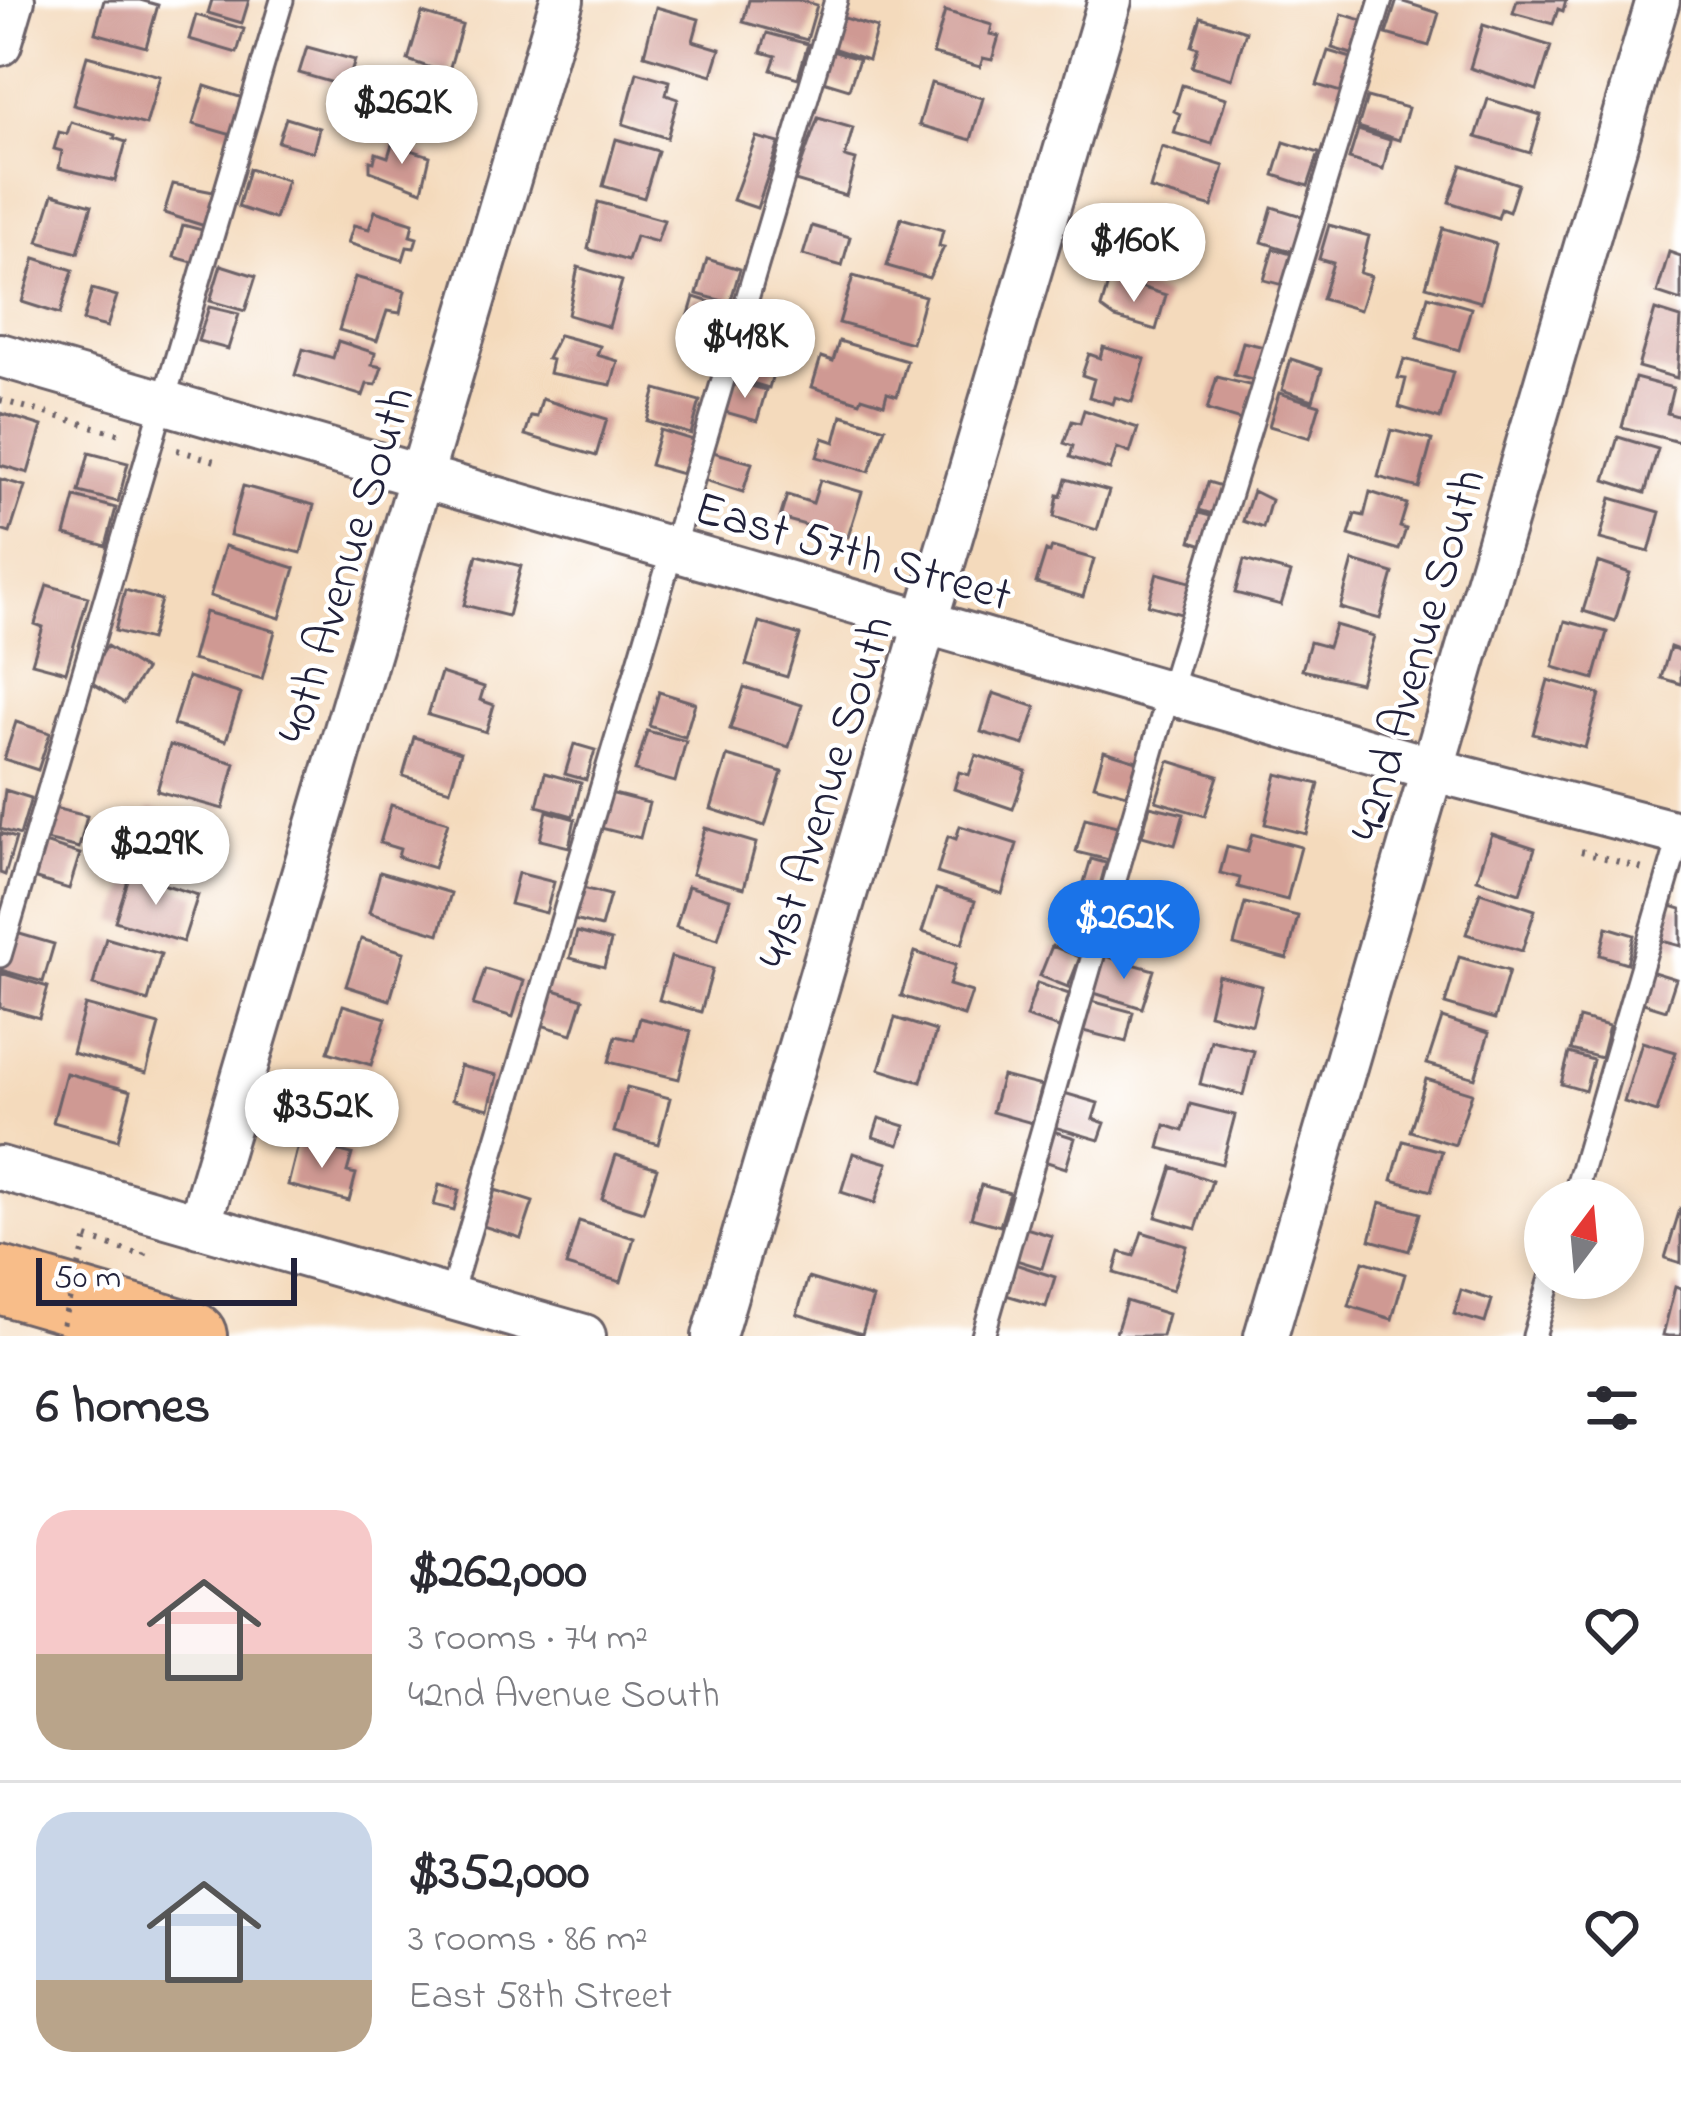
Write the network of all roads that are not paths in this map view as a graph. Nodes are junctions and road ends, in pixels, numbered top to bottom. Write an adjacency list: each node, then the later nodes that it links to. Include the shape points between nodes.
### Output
1 (13, 0): 8 (street)
2 (282, 0): 10 (lane)
3 (562, 0): 11 (street, 40th Avenue South)
4 (836, 0): 12 (lane)
5 (1110, 0): 13 (street, 41st Avenue South)
6 (1381, 0): 14 (lane)
7 (1658, 0): 15 (street, 42nd Avenue South)
8 (0, 44)
9 (0, 355): 10 (street, East 57th Street)
10 (163, 401): 11 (street, East 57th Street); 17 (lane)
11 (424, 476): 12 (street, East 57th Street); 20 (street, 40th Avenue South)
12 (674, 550): 13 (street, East 57th Street); 22 (lane)
13 (927, 622): 14 (street, East 57th Street); 26 (street, 41st Avenue South)
14 (1168, 693): 15 (street, East 57th Street); 27 (lane)
15 (1434, 768): 16 (street, East 57th Street); 28 (street, 42nd Avenue South)
16 (1681, 833): 19 (lane)
17 (0, 956)
18 (0, 1168): 20 (street)
19 (1579, 1179)
20 (199, 1226): 22 (street)
21 (0, 1280): 24 (highway)
22 (450, 1297): 25 (street)
23 (1545, 1299): 29 (lane)
24 (193, 1336)
25 (584, 1336)
26 (714, 1336)
27 (983, 1336)
28 (1267, 1336)
29 (1534, 1336)

